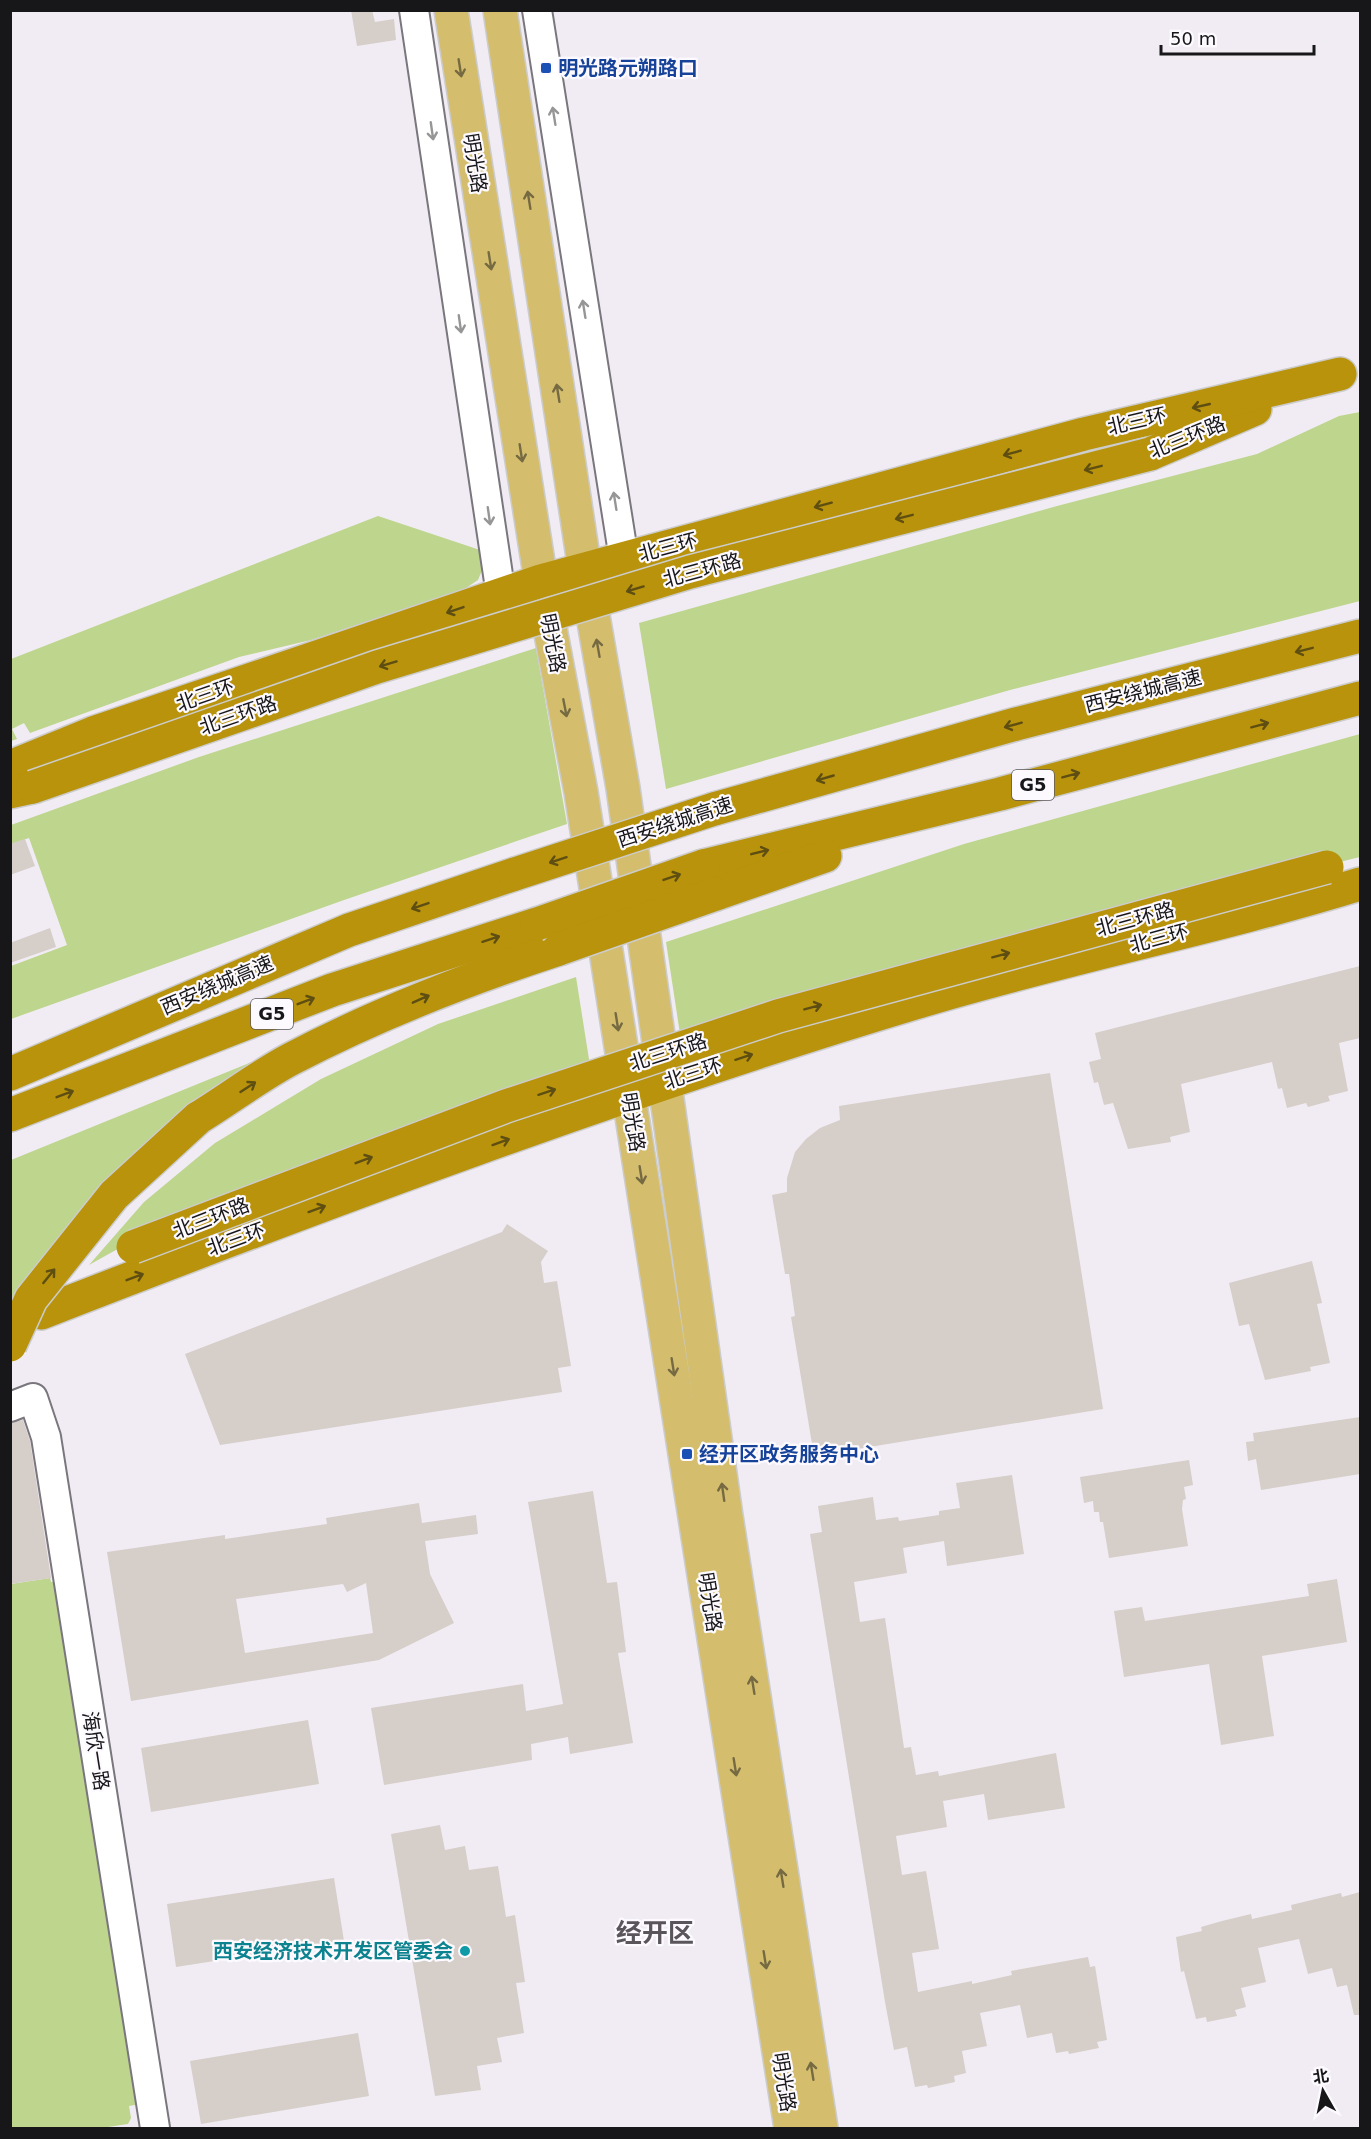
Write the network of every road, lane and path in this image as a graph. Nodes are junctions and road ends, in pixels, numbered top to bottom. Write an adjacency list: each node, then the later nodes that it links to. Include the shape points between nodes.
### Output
1 (414, 10): 9 (street, one-way to 9)
2 (451, 10): 8 (main road, 明光路, one-way to 8)
3 (500, 10): 7 (main road, 明光路, one-way to 3)
4 (537, 10): 6 (street, one-way to 4)
5 (1350, 371): 6 (highway, 北三环, one-way to 6, via 1084,434); 12 (highway, 北三环路, one-way to 12, bridge, via 1150,454 690,572)
6 (624, 559): 7 (highway, 北三环)
7 (585, 570): 8 (highway, 北三环); 19 (main road, 明光路, one-way to 7, via 623,788)
8 (541, 581): 9 (highway, 北三环); 20 (main road, 明光路, one-way to 20, via 581,792)
9 (501, 595): 12 (highway, 北三环, one-way to 12, via 93,733)
10 (1360, 636): 16 (highway, 西安绕城高速 / G5, one-way to 16, bridge, via 1016,724 714,809 350,930)
11 (1360, 698): 14 (highway, G5, one-way to 11, via 1000,794)
12 (18, 782)
13 (1360, 862): 22 (highway, 北三环路, one-way to 13, bridge, via 133,1247 506,1106 778,1016 1327,867)
14 (710, 880): 21 (highway, G5, one-way to 14, bridge, via 332,990 537,924); 24 (highway, one-way to 14, bridge, via 31,1299 114,1195 198,1118 290,1060 375,1019 460,982 559,949)
15 (1360, 884): 19 (highway, 北三环, one-way to 15, via 918,1002)
16 (214, 986): 17 (highway); 18 (highway, 西安绕城高速 / G5)
17 (10, 1050)
18 (10, 1074)
19 (663, 1082): 20 (highway, 北三环); 28 (main road, 明光路, one-way to 19)
20 (629, 1096): 22 (highway, 北三环, one-way to 20); 27 (main road, 明光路, one-way to 27)
21 (10, 1115)
22 (41, 1313): 23 (highway, 北三环路)
23 (10, 1332)
24 (10, 1345)
25 (10, 1407): 26 (street, 海欣一路, via 33,1398 46,1437)
26 (155, 2128)
27 (791, 2128)
28 (821, 2128)

